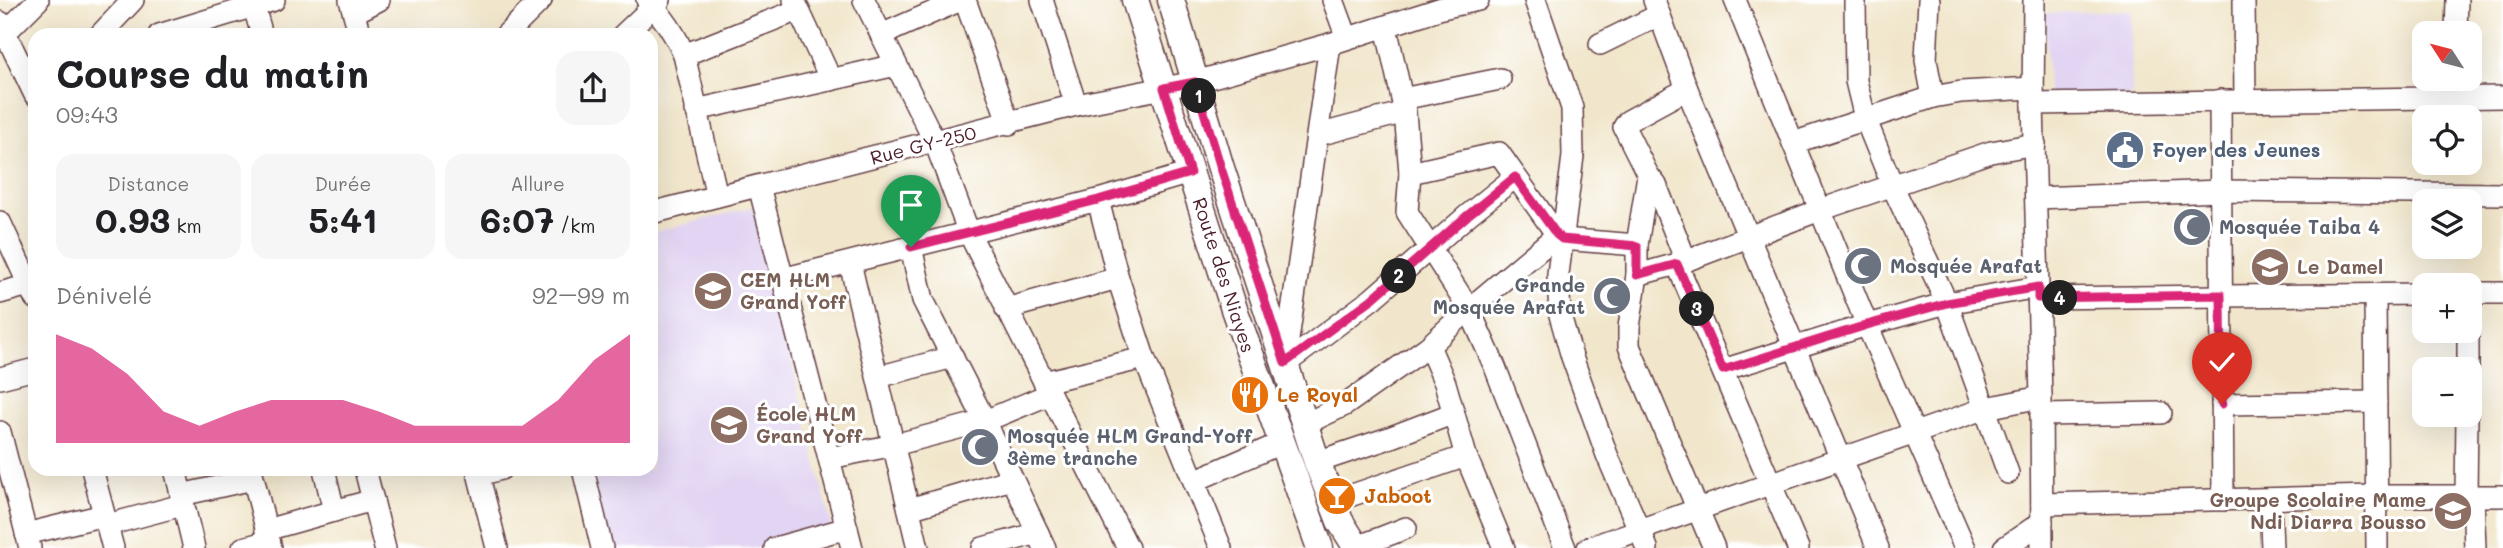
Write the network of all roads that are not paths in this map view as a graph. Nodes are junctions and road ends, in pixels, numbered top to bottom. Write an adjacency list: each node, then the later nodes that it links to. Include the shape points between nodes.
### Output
1 (38, 0): 33 (street)
2 (132, 0): 27 (street)
3 (379, 0): 23 (street)
4 (541, 0): 31 (street)
5 (863, 0): 34 (street)
6 (963, 0): 34 (street); 56 (street)
7 (1042, 0): 53 (street)
8 (1135, 0): 43 (main road, Route des Niayes)
9 (1171, 0): 42 (main road, Route des Niayes)
10 (1333, 0): 35 (street)
11 (1478, 0): 21 (street, Rue GY-250)
12 (1535, 0): 76 (street, via 1572,108 1573,156)
13 (1735, 0): 59 (street)
14 (1855, 0): 55 (street, via 1856,81)
15 (1928, 0): 48 (street, via 1926,60)
16 (2034, 0): 47 (street)
17 (2245, 0): 51 (street)
18 (2457, 0): 25 (street)
19 (653, 2): 32 (street); 37 (street)
20 (260, 3): 28 (street); 29 (street)
21 (1440, 4): 26 (street, Rue GY-250)
22 (796, 5): 37 (street); 40 (street)
23 (352, 7): 30 (street)
24 (1657, 7): 36 (street); 44 (street)
25 (2456, 21)
26 (1386, 27): 35 (street, Rue GY-250); 52 (street)
27 (106, 28)
28 (202, 28)
29 (262, 28)
30 (358, 28)
31 (513, 28)
32 (629, 28)
33 (2, 31): 41 (street)
34 (881, 35): 38 (street)
35 (1338, 41): 42 (street, Rue GY-250); 57 (street)
36 (1600, 44)
37 (684, 55): 54 (street)
38 (896, 65): 40 (street); 58 (street)
39 (1500, 79): 52 (street)
40 (831, 80): 54 (street)
41 (28, 81)
42 (1195, 82): 43 (street, Rue GY-250); 103 (main road, Route des Niayes)
43 (1164, 88): 53 (street, Rue GY-250); 61 (main road, Route des Niayes)
44 (1687, 89): 63 (street, via 1624,127); 77 (street)
45 (2412, 90): 51 (street)
46 (2470, 91): 49 (street)
47 (2033, 96): 48 (street, via 1961,92); 50 (street); 60 (street)
48 (1933, 97): 55 (street)
49 (2503, 97)
50 (2220, 100): 51 (street); 67 (street)
51 (2245, 100)
52 (1403, 105): 57 (street); 62 (street)
53 (1076, 106): 56 (street, Rue GY-250)
54 (696, 110): 69 (street)
55 (1865, 118): 59 (street); 66 (street)
56 (1009, 124): 58 (street, Rue GY-250)
57 (1318, 135): 103 (street)
58 (934, 142): 65 (street, Rue GY-250); 75 (street)
59 (1793, 143): 72 (street)
60 (2035, 144): 66 (street, via 1991,152); 70 (street)
61 (1190, 173): 71 (street); 120 (main road, Route des Niayes)
62 (1410, 173): 64 (street, via 1495,152); 80 (street, via 1407,212)
63 (1648, 175): 78 (street); 82 (street, via 1656,185)
64 (1515, 177): 76 (street); 80 (street)
65 (759, 186): 69 (street, Rue GY-250); 85 (street)
66 (1893, 187): 72 (street); 95 (street)
67 (2221, 191): 68 (street); 70 (street); 94 (street)
68 (2503, 194)
69 (717, 196): 73 (street, Rue GY-250)
70 (2036, 198): 90 (street)
71 (1098, 200): 75 (street); 84 (street)
72 (1820, 210): 77 (street); 98 (street)
73 (658, 211)
74 (0, 222): 86 (street)
75 (969, 233): 79 (street); 96 (street)
76 (1560, 237): 78 (street); 97 (street); 154 (street, via 1560,315 1603,443)
77 (1748, 237): 82 (street); 100 (street)
78 (1637, 246): 83 (street)
79 (911, 247): 81 (street); 101 (street, via 923,300)
80 (1430, 250): 97 (street); 103 (street)
81 (850, 263): 85 (street); 106 (street)
82 (1682, 263): 83 (street); 104 (street)
83 (1637, 275): 148 (street, via 1629,346)
84 (1118, 278): 96 (street); 102 (street)
85 (782, 279): 123 (street)
86 (28, 283)
87 (28, 292): 89 (street)
88 (2503, 292): 91 (street)
89 (0, 293)
90 (2038, 293): 94 (street); 95 (street); 111 (street)
91 (2482, 293)
92 (2375, 294): 93 (street); 94 (street); 109 (street)
93 (2412, 294)
94 (2221, 295): 110 (street)
95 (1947, 303): 98 (street); 112 (street)
96 (1006, 309): 108 (street)
97 (1469, 309): 99 (street); 172 (street)
98 (1867, 325): 100 (street); 119 (street)
99 (1429, 346): 113 (street); 116 (street, via 1345,405)
100 (1795, 348): 104 (street); 124 (street)
101 (953, 357): 106 (street); 115 (street)
102 (1144, 358): 108 (street); 137 (street)
103 (1285, 363): 116 (main road, Route des Niayes)
104 (1723, 370): 138 (street)
105 (28, 371): 107 (street)
106 (878, 377): 121 (street)
107 (0, 378)
108 (1047, 388): 115 (street); 167 (street)
109 (2376, 402): 110 (street); 139 (street)
110 (2222, 404): 145 (street)
111 (2041, 406): 112 (street); 114 (street); 150 (street)
112 (1986, 408): 119 (street); 127 (street)
113 (1454, 413): 122 (street); 125 (street)
114 (2161, 414)
115 (985, 421): 121 (street); 136 (street)
116 (1305, 424): 125 (main road, Route des Niayes)
117 (2467, 427): 140 (street)
118 (0, 432): 126 (street)
119 (1913, 433): 124 (street); 177 (street)
120 (1281, 443): 137 (street); 169 (main road, Route des Niayes)
121 (894, 445): 123 (street); 147 (street)
122 (1466, 457): 146 (street); 171 (street)
123 (830, 458): 153 (street)
124 (1842, 458): 138 (street); 176 (street)
125 (1317, 462): 146 (main road, Route des Niayes)
126 (4, 472): 156 (street)
127 (2008, 473)
128 (94, 476): 151 (street)
129 (177, 476): 143 (street)
130 (247, 476): 143 (street)
131 (252, 476): 155 (street)
132 (326, 476): 149 (street)
133 (367, 476): 144 (street)
134 (479, 476): 162 (street)
135 (585, 476): 163 (street)
136 (1012, 479): 147 (street); 157 (street)
137 (1194, 481): 168 (street)
138 (1769, 483): 148 (street); 175 (street)
139 (2376, 496): 140 (street); 142 (street); 181 (street)
140 (2470, 496): 141 (street); 182 (street)
141 (2503, 496)
142 (2270, 499): 145 (street); 180 (street)
143 (182, 500): 151 (street); 159 (street)
144 (373, 500): 149 (street); 161 (street)
145 (2223, 500): 150 (street)
146 (1332, 502): 170 (main road, Route des Niayes)
147 (909, 509): 165 (street)
148 (1696, 509): 154 (street); 174 (street)
149 (334, 511): 155 (street)
150 (2042, 513): 178 (street); 179 (street)
151 (106, 520): 156 (street); 158 (street)
152 (1406, 528): 170 (street)
153 (849, 538): 164 (street)
154 (1643, 539): 173 (street)
155 (268, 540): 160 (street)
156 (28, 541)
157 (1041, 541): 166 (street)
158 (113, 548)
159 (194, 548)
160 (243, 548)
161 (385, 548)
162 (496, 548)
163 (602, 548)
164 (775, 548)
165 (918, 548)
166 (984, 548)
167 (1128, 548)
168 (1221, 548)
169 (1320, 548)
170 (1357, 548)
171 (1504, 548)
172 (1565, 548)
173 (1588, 548)
174 (1714, 548)
175 (1798, 548)
176 (1878, 548)
177 (1965, 548)
178 (2004, 548)
179 (2042, 548)
180 (2272, 548)
181 (2376, 548)
182 (2475, 548)

